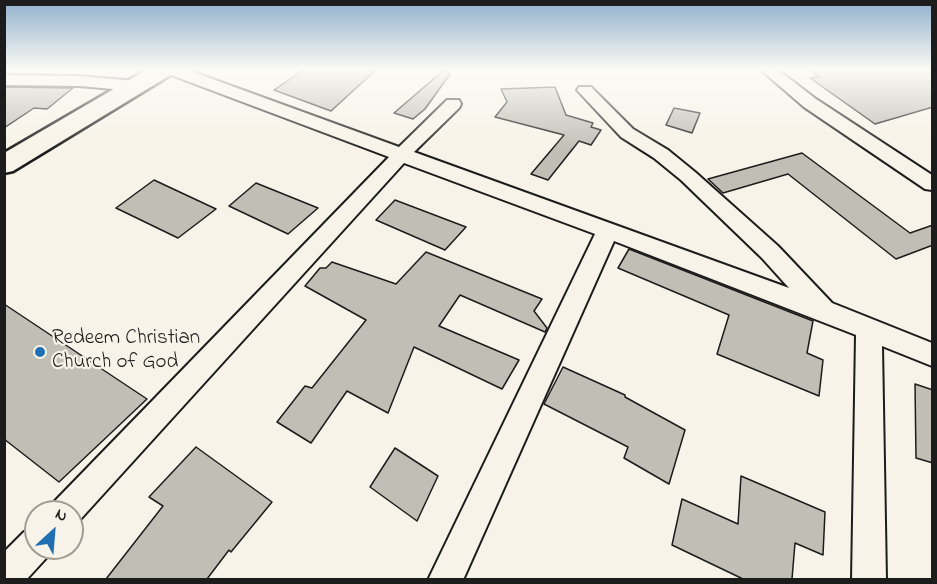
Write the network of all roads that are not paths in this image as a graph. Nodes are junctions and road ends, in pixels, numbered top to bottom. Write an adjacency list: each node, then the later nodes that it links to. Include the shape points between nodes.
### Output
1 (119, 96): 7 (highway)
2 (246, 96): 6 (street)
3 (591, 96): 10 (street, via 627,133 688,176 770,252)
4 (801, 96): 8 (street)
5 (453, 104): 6 (street)
6 (400, 156): 9 (street); 13 (street)
7 (4, 165)
8 (933, 184)
9 (608, 230): 10 (street); 16 (street)
10 (826, 312): 11 (street)
11 (869, 331): 12 (street); 17 (street)
12 (933, 355)
13 (77, 500)
14 (24, 557): 15 (street)
15 (4, 578)
16 (446, 579)
17 (869, 579)

